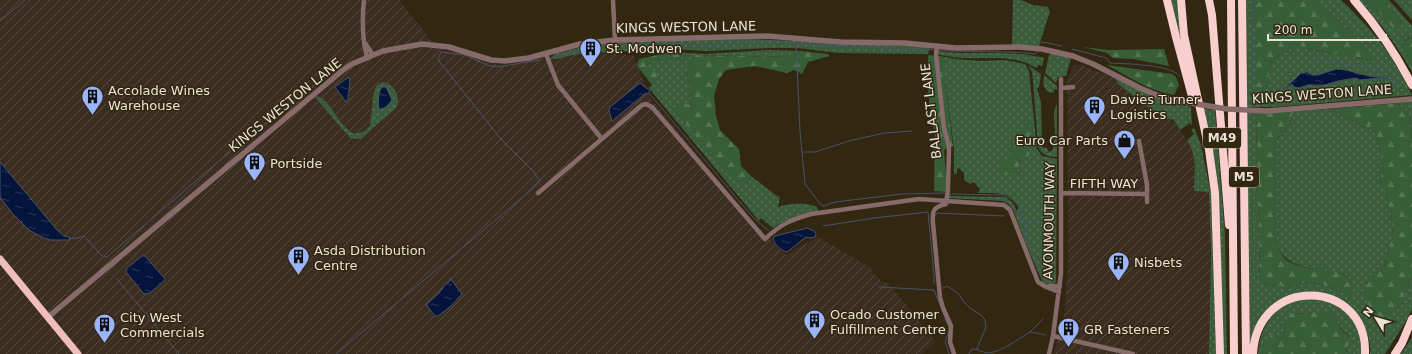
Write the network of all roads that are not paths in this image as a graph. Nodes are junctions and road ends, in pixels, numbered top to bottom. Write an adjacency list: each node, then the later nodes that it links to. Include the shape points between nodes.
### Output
1 (364, 0): 14 (street, via 364,46)
2 (613, 0): 11 (street)
3 (1167, 0): 22 (highway)
4 (1181, 0): 22 (highway, M5, via 1184,35)
5 (1209, 0): 29 (highway, M49)
6 (1231, 0): 29 (highway, M5)
7 (1242, 0): 42 (highway, M5)
8 (1347, 0): 10 (highway)
9 (1354, 0): 10 (highway)
10 (1369, 19): 16 (highway, via 1385,38)
11 (615, 40): 12 (street, KINGS WESTON LANE, via 767,36); 13 (street, KINGS WESTON LANE, via 580,44)
12 (937, 46): 19 (street, KINGS WESTON LANE, bridge, via 1019,47 1065,53 1159,96 1227,109 1267,111); 26 (street, BALLAST LANE, via 944,128 949,147)
13 (546, 54): 14 (street, KINGS WESTON LANE, via 505,61 491,60 449,47 422,44); 20 (street, via 558,85)
14 (370, 56): 33 (street, KINGS WESTON LANE, via 352,64 332,79)
15 (1061, 79): 18 (street, AVONMOUTH WAY)
16 (1412, 85)
17 (1073, 87): 18 (street)
18 (1062, 88): 24 (street, AVONMOUTH WAY)
19 (1411, 99)
20 (602, 139): 23 (street); 26 (street, via 642,105 652,107 766,239 783,224 811,214 919,199)
21 (1139, 141): 25 (street, FIFTH WAY)
22 (1209, 150): 40 (highway, M5, via 1216,193)
23 (538, 193)
24 (1062, 193): 25 (street, FIFTH WAY); 30 (street, AVONMOUTH WAY)
25 (1147, 194): 27 (street, FIFTH WAY)
26 (946, 200): 31 (street, via 1000,204 1008,207 1036,279); 37 (street, via 946,204 935,208 932,215 940,297 951,326 950,342)
27 (1147, 202)
28 (0, 259): 33 (highway)
29 (1233, 276): 41 (highway, M5)
30 (1060, 286): 31 (street); 32 (street, AVONMOUTH WAY)
31 (1046, 288): 32 (street)
32 (1059, 292): 35 (street, AVONMOUTH WAY)
33 (48, 317): 36 (highway)
34 (1411, 322): 45 (highway); 46 (highway)
35 (1053, 336): 38 (street, AVONMOUTH WAY); 39 (street)
36 (78, 354)
37 (954, 354)
38 (1049, 354)
39 (1133, 354)
40 (1220, 354)
41 (1234, 354)
42 (1246, 354)
43 (1253, 354): 44 (highway, via 1260,327 1270,312 1285,301 1297,296 1310,295 1333,300 1350,312 1361,328)
44 (1365, 354)
45 (1390, 354)
46 (1395, 354)

